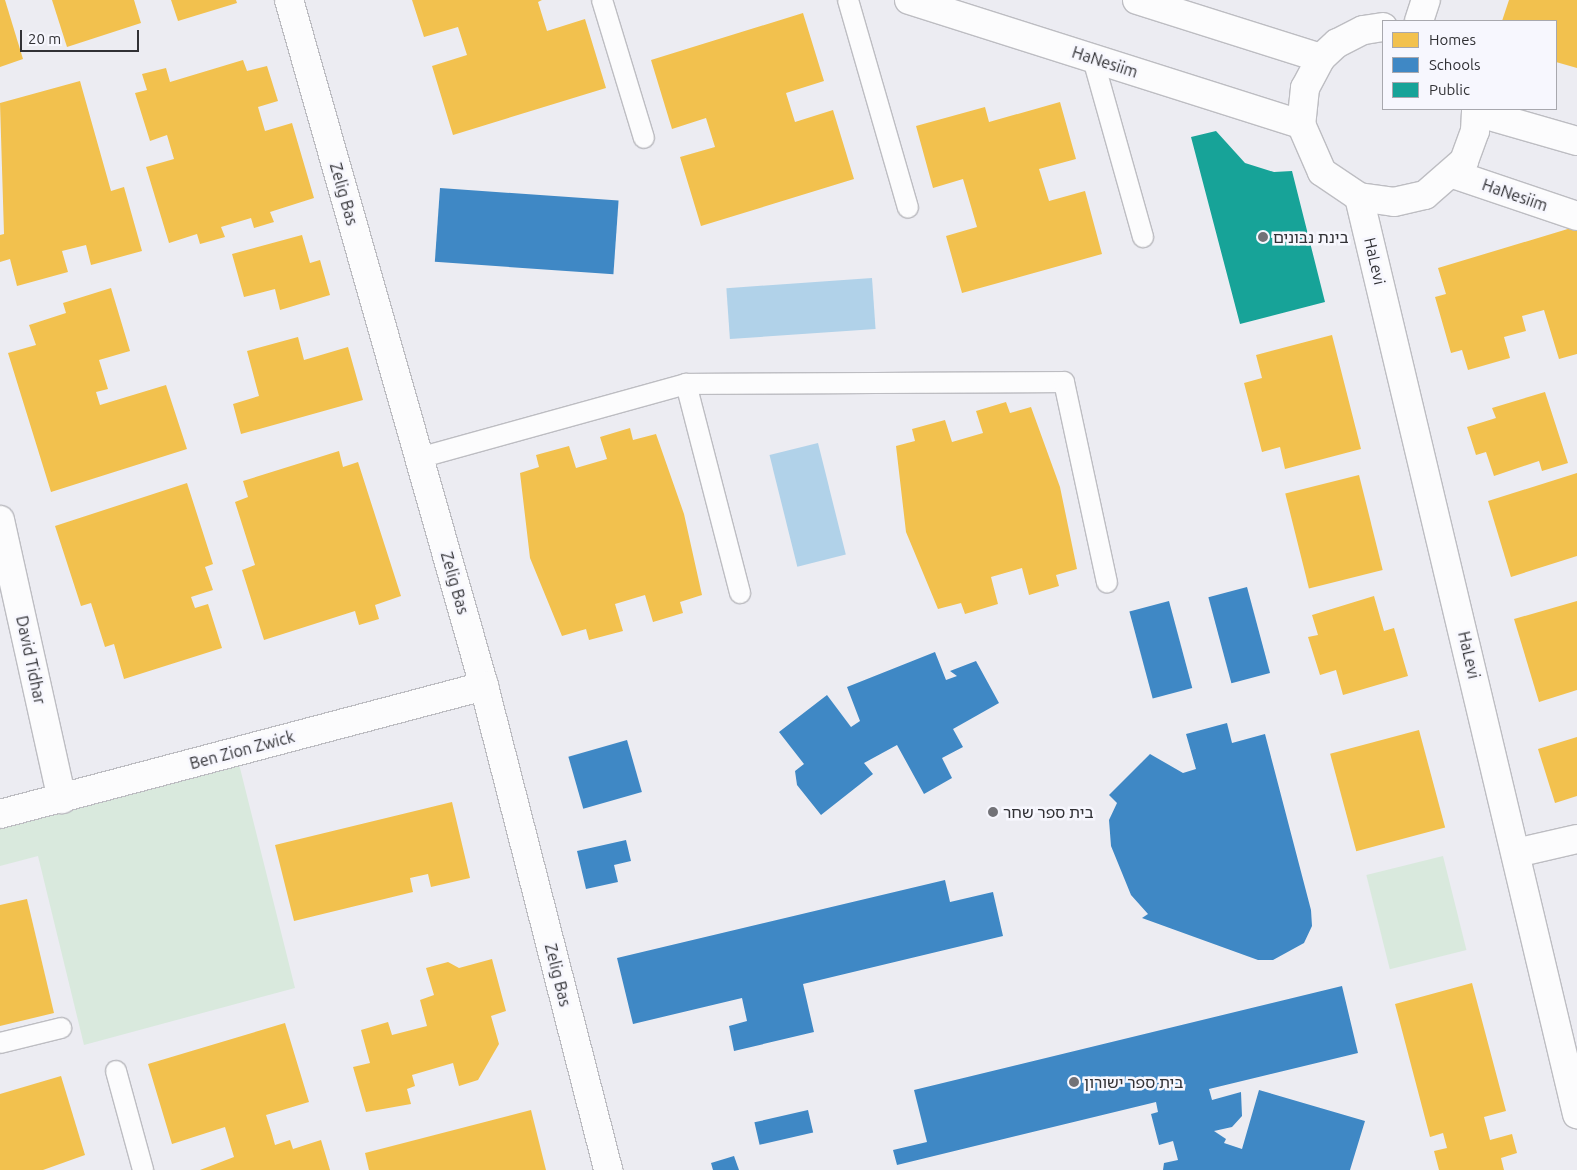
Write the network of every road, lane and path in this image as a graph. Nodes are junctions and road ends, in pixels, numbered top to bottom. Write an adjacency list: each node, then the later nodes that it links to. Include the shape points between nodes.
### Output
1 (289, 0): 21 (street, Zelig Bas)
2 (602, 0): 13 (lane)
3 (848, 0): 17 (lane)
4 (908, 0): 9 (street, HaNesiim)
5 (1137, 0): 10 (street)
6 (1426, 0): 7 (street)
7 (1419, 20)
8 (1382, 27): 10 (street, via 1348,36)
9 (1094, 58): 12 (street, HaNesiim); 19 (lane)
10 (1321, 58): 12 (street, via 1305,88)
11 (1476, 110): 14 (street); 15 (street, via 1470,150)
12 (1301, 124): 16 (street, via 1322,172)
13 (644, 138)
14 (1577, 141)
15 (1453, 174): 16 (street, via 1425,194 1402,200); 18 (street, HaNesiim)
16 (1359, 198): 29 (street, HaLevi)
17 (908, 208)
18 (1577, 216)
19 (1143, 237)
20 (686, 384): 21 (lane); 23 (lane, via 1064,382); 24 (lane)
21 (419, 458): 25 (street, Zelig Bas)
22 (0, 520): 26 (street, David Tidhar)
23 (1107, 582)
24 (740, 593)
25 (484, 686): 26 (street, Ben Zion Zwick); 35 (street, Zelig Bas)
26 (62, 799): 27 (street, Ben Zion Zwick)
27 (0, 814)
28 (1577, 838): 29 (street)
29 (1516, 853): 33 (street, HaLevi)
30 (61, 1028): 31 (lane)
31 (0, 1043)
32 (116, 1071): 34 (lane)
33 (1577, 1114)
34 (143, 1170)
35 (608, 1170)

